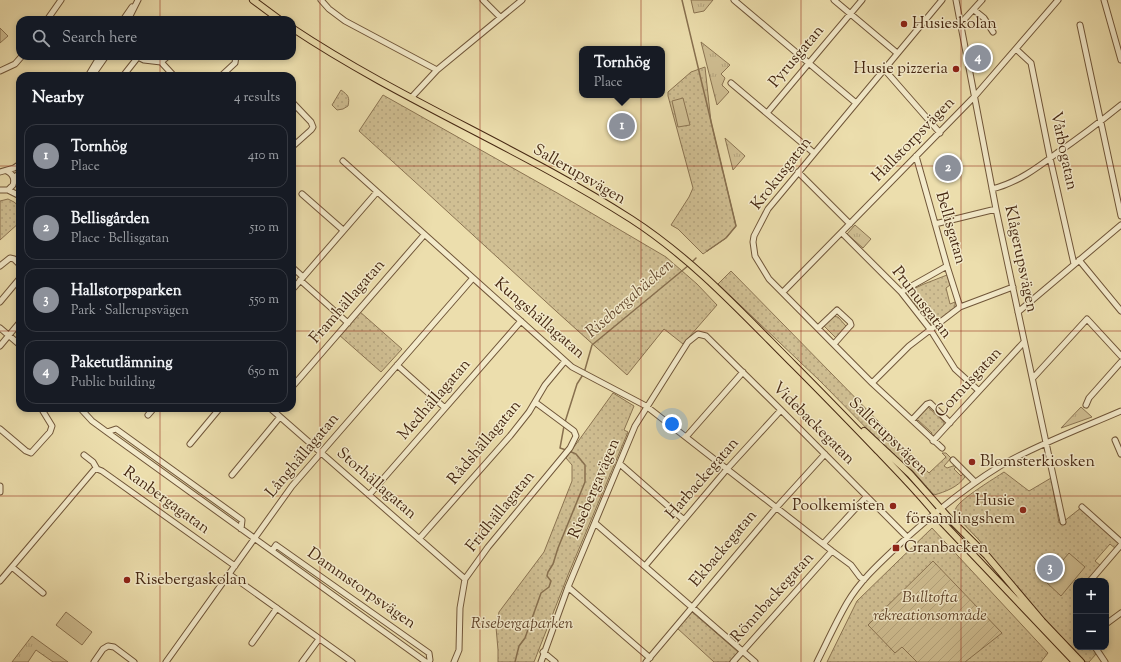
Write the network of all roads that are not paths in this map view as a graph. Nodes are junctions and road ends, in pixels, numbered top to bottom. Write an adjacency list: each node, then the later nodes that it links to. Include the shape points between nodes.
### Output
1 (61, 0): 17 (street)
2 (253, 0): 20 (main road)
3 (320, 0): 39 (street, via 345,21)
4 (483, 0): 21 (street)
5 (522, 0): 21 (street)
6 (734, 0): 37 (street)
7 (834, 0): 16 (street)
8 (862, 0): 16 (street, Pyrusgatan)
9 (942, 0): 27 (street, Krokusgatan)
10 (956, 0): 22 (street, Klågerupsvägen)
11 (982, 0): 15 (street)
12 (1058, 0): 26 (street, Hallstorpsvägen)
13 (1104, 0): 35 (street)
14 (137, 2): 18 (street); 19 (street)
15 (974, 10): 22 (street); 25 (street, via 984,18)
16 (850, 14): 27 (street); 37 (street, Pyrusgatan)
17 (50, 16)
18 (125, 16)
19 (130, 16)
20 (275, 16)
21 (500, 17): 39 (street)
22 (961, 23): 47 (street, Klågerupsvägen)
23 (1080, 25): 53 (street)
24 (296, 30): 48 (main road, Sallerupsvägen)
25 (992, 32)
26 (1016, 50): 47 (street, Hallstorpsvägen); 58 (street, Vårbogatan, via 1031,62)
27 (897, 53): 38 (street, Krokusgatan)
28 (18, 60): 40 (street)
29 (98, 60): 41 (street)
30 (103, 60): 42 (street)
31 (135, 60): 43 (street)
32 (144, 60): 36 (street)
33 (163, 60): 36 (street)
34 (235, 60): 45 (street)
35 (1121, 60)
36 (161, 62): 44 (street)
37 (810, 64): 49 (street); 52 (street, Pyrusgatan)
38 (884, 69): 49 (street, Krokusgatan); 54 (street)
39 (437, 70): 48 (street)
40 (0, 71)
41 (90, 72)
42 (95, 72)
43 (126, 72)
44 (170, 72)
45 (225, 72)
46 (731, 83): 52 (street)
47 (975, 96): 54 (street, Hallstorpsvägen); 67 (street, Klågerupsvägen)
48 (411, 98): 118 (main road, Sallerupsvägen, via 587,193 659,239 702,275)
49 (856, 103): 56 (street, Krokusgatan)
50 (1121, 105): 53 (street)
51 (296, 106): 55 (street, via 313,126)
52 (767, 113): 56 (street)
53 (1101, 121): 58 (street); 73 (street)
54 (940, 133): 57 (street, Hallstorpsvägen)
55 (296, 143)
56 (814, 153): 62 (street, Krokusgatan)
57 (916, 156): 74 (street, Hallstorpsvägen); 75 (street, Bellisgatan)
58 (1050, 158): 67 (street, via 1011,183); 82 (street, Vårbogatan)
59 (343, 161): 69 (street, Kungshällagatan)
60 (16, 167): 61 (street)
61 (2, 171): 64 (street, via 12,175)
62 (798, 172): 74 (street); 91 (street, Krokusgatan, via 768,209 753,242 755,256 762,268)
63 (16, 177): 64 (street)
64 (14, 179): 65 (street)
65 (13, 185): 66 (street); 68 (street)
66 (16, 189)
67 (992, 189): 72 (street, Klågerupsvägen)
68 (3, 191): 70 (street)
69 (377, 192): 77 (street); 79 (street, Kungshällagatan)
70 (16, 193)
71 (302, 194): 77 (street)
72 (996, 209): 75 (street); 90 (street, Klågerupsvägen)
73 (1121, 216)
74 (850, 224): 78 (street, Hallstorpsvägen)
75 (936, 224): 84 (street, Bellisgatan)
76 (1121, 225): 81 (street)
77 (343, 230): 86 (street)
78 (842, 233): 91 (street, Hallstorpsvägen); 92 (street, Prunusgatan)
79 (424, 235): 87 (street, Kungshällagatan); 98 (street, Framhällagatan)
80 (16, 260): 83 (street, via 10,258)
81 (1079, 260): 82 (street); 95 (street)
82 (1074, 264): 96 (street)
83 (0, 266)
84 (947, 266): 92 (street); 94 (street, Bellisgatan)
85 (296, 271): 86 (street)
86 (302, 278): 89 (street); 98 (street)
87 (473, 278): 97 (street, Kungshällagatan); 112 (street, Långhällagatan)
88 (16, 283): 93 (street)
89 (296, 285)
90 (1013, 287): 94 (street); 96 (street, Klågerupsvägen)
91 (783, 292): 101 (street, Krokusgatan)
92 (901, 292): 102 (street, Prunusgatan)
93 (0, 302)
94 (960, 307): 102 (street)
95 (1121, 311)
96 (1018, 312): 106 (street, Klågerupsvägen)
97 (521, 321): 110 (street, Kungshällagatan); 122 (street, Medhällagatan)
98 (348, 322): 115 (street, Framhällagatan)
99 (16, 327): 104 (street)
100 (0, 328): 104 (street)
101 (818, 328): 107 (street, Krokusgatan); 107 (street, via 837,310 850,322 849,328)
102 (930, 330): 116 (street, via 908,346); 117 (street, Prunusgatan, via 955,369)
103 (698, 334): 113 (street, Videbackegatan, via 706,336); 121 (street, Risebergavägen, via 688,342)
104 (9, 336): 105 (street); 108 (street)
105 (16, 342)
106 (1024, 342): 114 (street, Klågerupsvägen); 117 (street, Cornusgatan)
107 (834, 344): 116 (street, Krokusgatan)
108 (0, 346)
109 (1121, 356): 114 (street, via 1087,319)
110 (565, 361): 119 (street, Rådshällagatan); 121 (street, Kungshällagatan, via 577,371)
111 (1121, 362): 120 (street, via 1089,398)
112 (397, 365): 122 (street); 142 (street, Långhällagatan)
113 (743, 372): 123 (street, Videbackegatan); 136 (street)
114 (1034, 378): 140 (street, Klågerupsvägen)
115 (296, 382)
116 (872, 383): 132 (street, Krokusgatan)
117 (978, 390): 133 (street, Cornusgatan)
118 (820, 391): 158 (main road, Sallerupsvägen, via 903,467); 159 (main road, Sallerupsvägen)
119 (535, 402): 166 (street, Rådshällagatan, via 510,436); 177 (street, Fridhällagatan, via 567,425 576,436 570,448 488,547)
120 (1086, 405)
121 (646, 406): 136 (street, Kungshällagatan); 147 (street, Risebergavägen)
122 (445, 408): 154 (street, Medhällagatan)
123 (781, 410): 143 (street, Videbackegatan); 149 (street, Harbackegatan)
124 (1121, 411): 140 (street)
125 (43, 412): 134 (street, via 52,426 50,432 30,453)
126 (84, 412): 135 (street, Dammstorpsvägen)
127 (151, 412): 130 (street)
128 (217, 412): 139 (street)
129 (275, 412): 131 (street, Storhällagatan)
130 (148, 415)
131 (280, 416): 142 (street, Storhällagatan); 150 (street)
132 (912, 420): 133 (street, via 926,404 930,404); 138 (street, Krokusgatan)
133 (950, 423): 138 (street, Cornusgatan)
134 (0, 429)
135 (106, 432): 163 (street, Dammstorpsvägen); 163 (street, Dammstorpsvägen, via 116,428 242,520)
136 (686, 437): 149 (street, Kungshällagatan)
137 (1114, 440): 144 (street)
138 (933, 441): 141 (street, Krokusgatan)
139 (190, 444)
140 (1047, 444): 151 (street, via 1001,466); 161 (street, Klågerupsvägen)
141 (942, 448)
142 (322, 453): 154 (street, Storhällagatan); 165 (street, Långhällagatan, via 292,486)
143 (825, 454): 155 (street, Videbackegatan); 157 (street, Ekbackegatan)
144 (1121, 454)
145 (84, 455): 148 (street, Ranbergagatan)
146 (953, 460): 151 (street)
147 (620, 464): 160 (street); 162 (street, Risebergavägen)
148 (97, 469): 172 (street, Ranbergagatan); 174 (street)
149 (727, 469): 157 (street, Kungshällagatan); 160 (street, Harbackegatan)
150 (232, 475)
151 (975, 482): 158 (street)
152 (0, 486): 153 (street)
153 (0, 492)
154 (369, 495): 166 (street, Storhällagatan)
155 (866, 497): 164 (street, Videbackegatan); 168 (street, Rönnbackegatan)
156 (1082, 507): 167 (street)
157 (776, 508): 168 (street, Kungshällagatan); 182 (street, Ekbackegatan)
158 (940, 508): 159 (street); 205 (main road, Sallerupsvägen, via 987,556 1038,616)
159 (935, 513): 164 (street); 204 (main road, Sallerupsvägen)
160 (684, 520): 173 (street, Harbackegatan)
161 (1063, 522)
162 (595, 523): 173 (street); 180 (street, Risebergavägen)
163 (241, 529): 165 (street, Dammstorpsvägen)
164 (907, 537): 178 (street)
165 (254, 538): 170 (street, Dammstorpsvägen); 172 (street, Långhällagatan)
166 (420, 539): 177 (street, Storhällagatan)
167 (1121, 542)
168 (823, 544): 171 (street, Kungshällagatan)
169 (1121, 545): 176 (street)
170 (272, 551): 197 (street, Dammstorpsvägen); 197 (street, Dammstorpsvägen, via 276,544 429,653 430,660)
171 (832, 551): 178 (street, Kungshällagatan, via 851,565); 190 (street, Rönnbackegatan)
172 (235, 566): 175 (street, Långhällagatan)
173 (645, 566): 182 (street)
174 (12, 567): 179 (street); 181 (street)
175 (230, 574): 183 (street); 194 (street, Långhällagatan)
176 (1093, 578)
177 (465, 579): 198 (street, Fridhällagatan, via 460,608 459,650)
178 (864, 580): 203 (street, via 848,602)
179 (0, 581)
180 (568, 587): 189 (street, Risebergavägen); 191 (street)
181 (43, 593)
182 (692, 607): 190 (street); 191 (street, Ekbackegatan)
183 (276, 608): 186 (street); 187 (street)
184 (1121, 613): 185 (street)
185 (1109, 622)
186 (319, 638): 195 (street); 196 (street)
187 (252, 643)
188 (1097, 650): 206 (street)
189 (543, 652): 199 (street, Risebergavägen); 200 (street)
190 (742, 652): 201 (street, Rönnbackegatan); 202 (street)
191 (648, 660)
192 (94, 662): 193 (street, via 108,646)
193 (134, 662)
194 (166, 662)
195 (302, 662)
196 (352, 662)
197 (427, 662)
198 (454, 662)
199 (541, 662)
200 (555, 662)
201 (733, 662)
202 (755, 662)
203 (817, 662)
204 (1075, 662)
205 (1082, 662)
206 (1105, 662)

